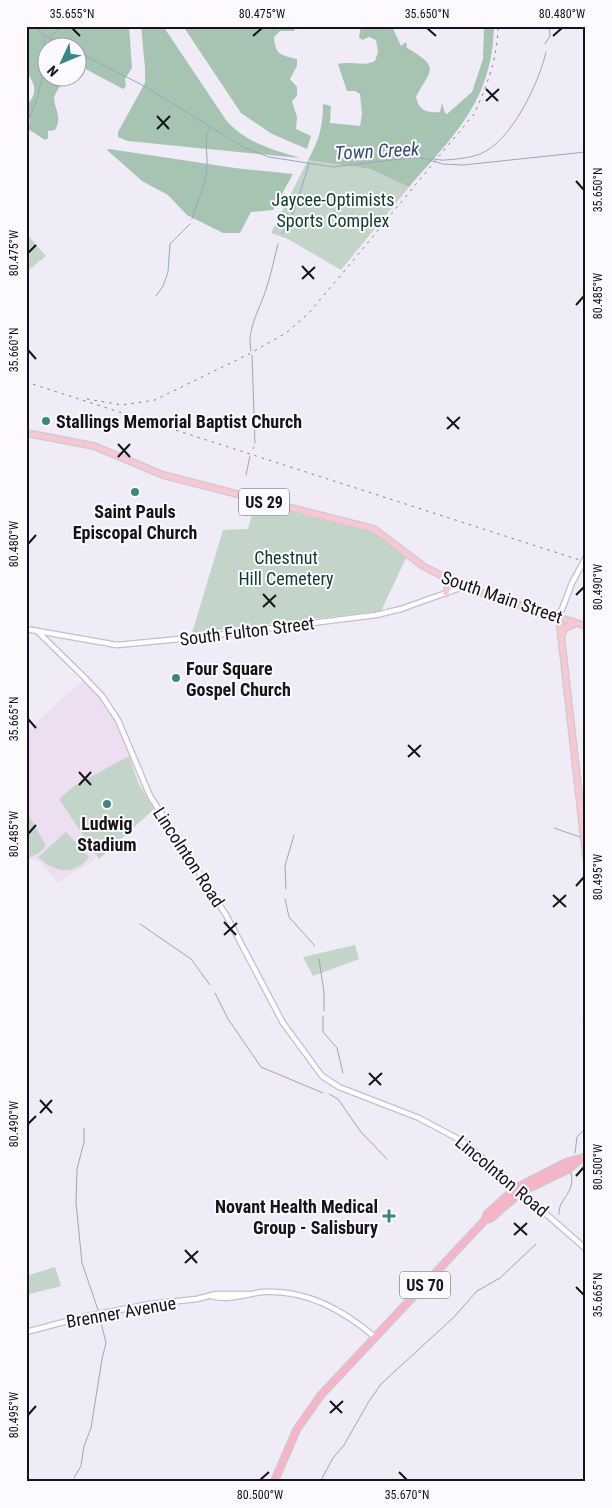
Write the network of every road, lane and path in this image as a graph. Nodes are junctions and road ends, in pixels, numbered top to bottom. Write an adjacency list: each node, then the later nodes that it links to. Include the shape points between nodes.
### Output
1 (26, 433): 3 (main road, South Main Street / US 29, via 94,446 163,475 374,529)
2 (586, 557): 6 (street)
3 (446, 579): 4 (main road, South Main Street / US 29); 5 (main road, via 449,585)
4 (463, 587): 5 (street, South Fulton Street); 6 (main road, South Main Street / US 29)
5 (446, 593): 10 (street, South Fulton Street, via 376,616 161,641 117,644)
6 (559, 617): 7 (main road, South Main Street / US 29); 11 (main road)
7 (576, 623): 8 (main road, South Main Street / US 29); 11 (main road, via 566,628)
8 (586, 626)
9 (26, 629): 10 (street, South Fulton Street)
10 (36, 631): 14 (street, Lincolnton Road, via 94,688 118,720 150,796 226,915 283,1023 316,1069 329,1082 446,1130)
11 (561, 636): 12 (main road)
12 (586, 857)
13 (582, 1159): 14 (highway, US 70, via 567,1162)
14 (518, 1190): 15 (street, Lincolnton Road); 17 (highway, US 70, via 491,1218 485,1220)
15 (586, 1249)
16 (28, 1330): 17 (street, Brenner Avenue, via 117,1310 212,1296 278,1292 310,1298 344,1313)
17 (375, 1337): 18 (highway, US 70, via 321,1395 300,1425 286,1449)
18 (274, 1482)

